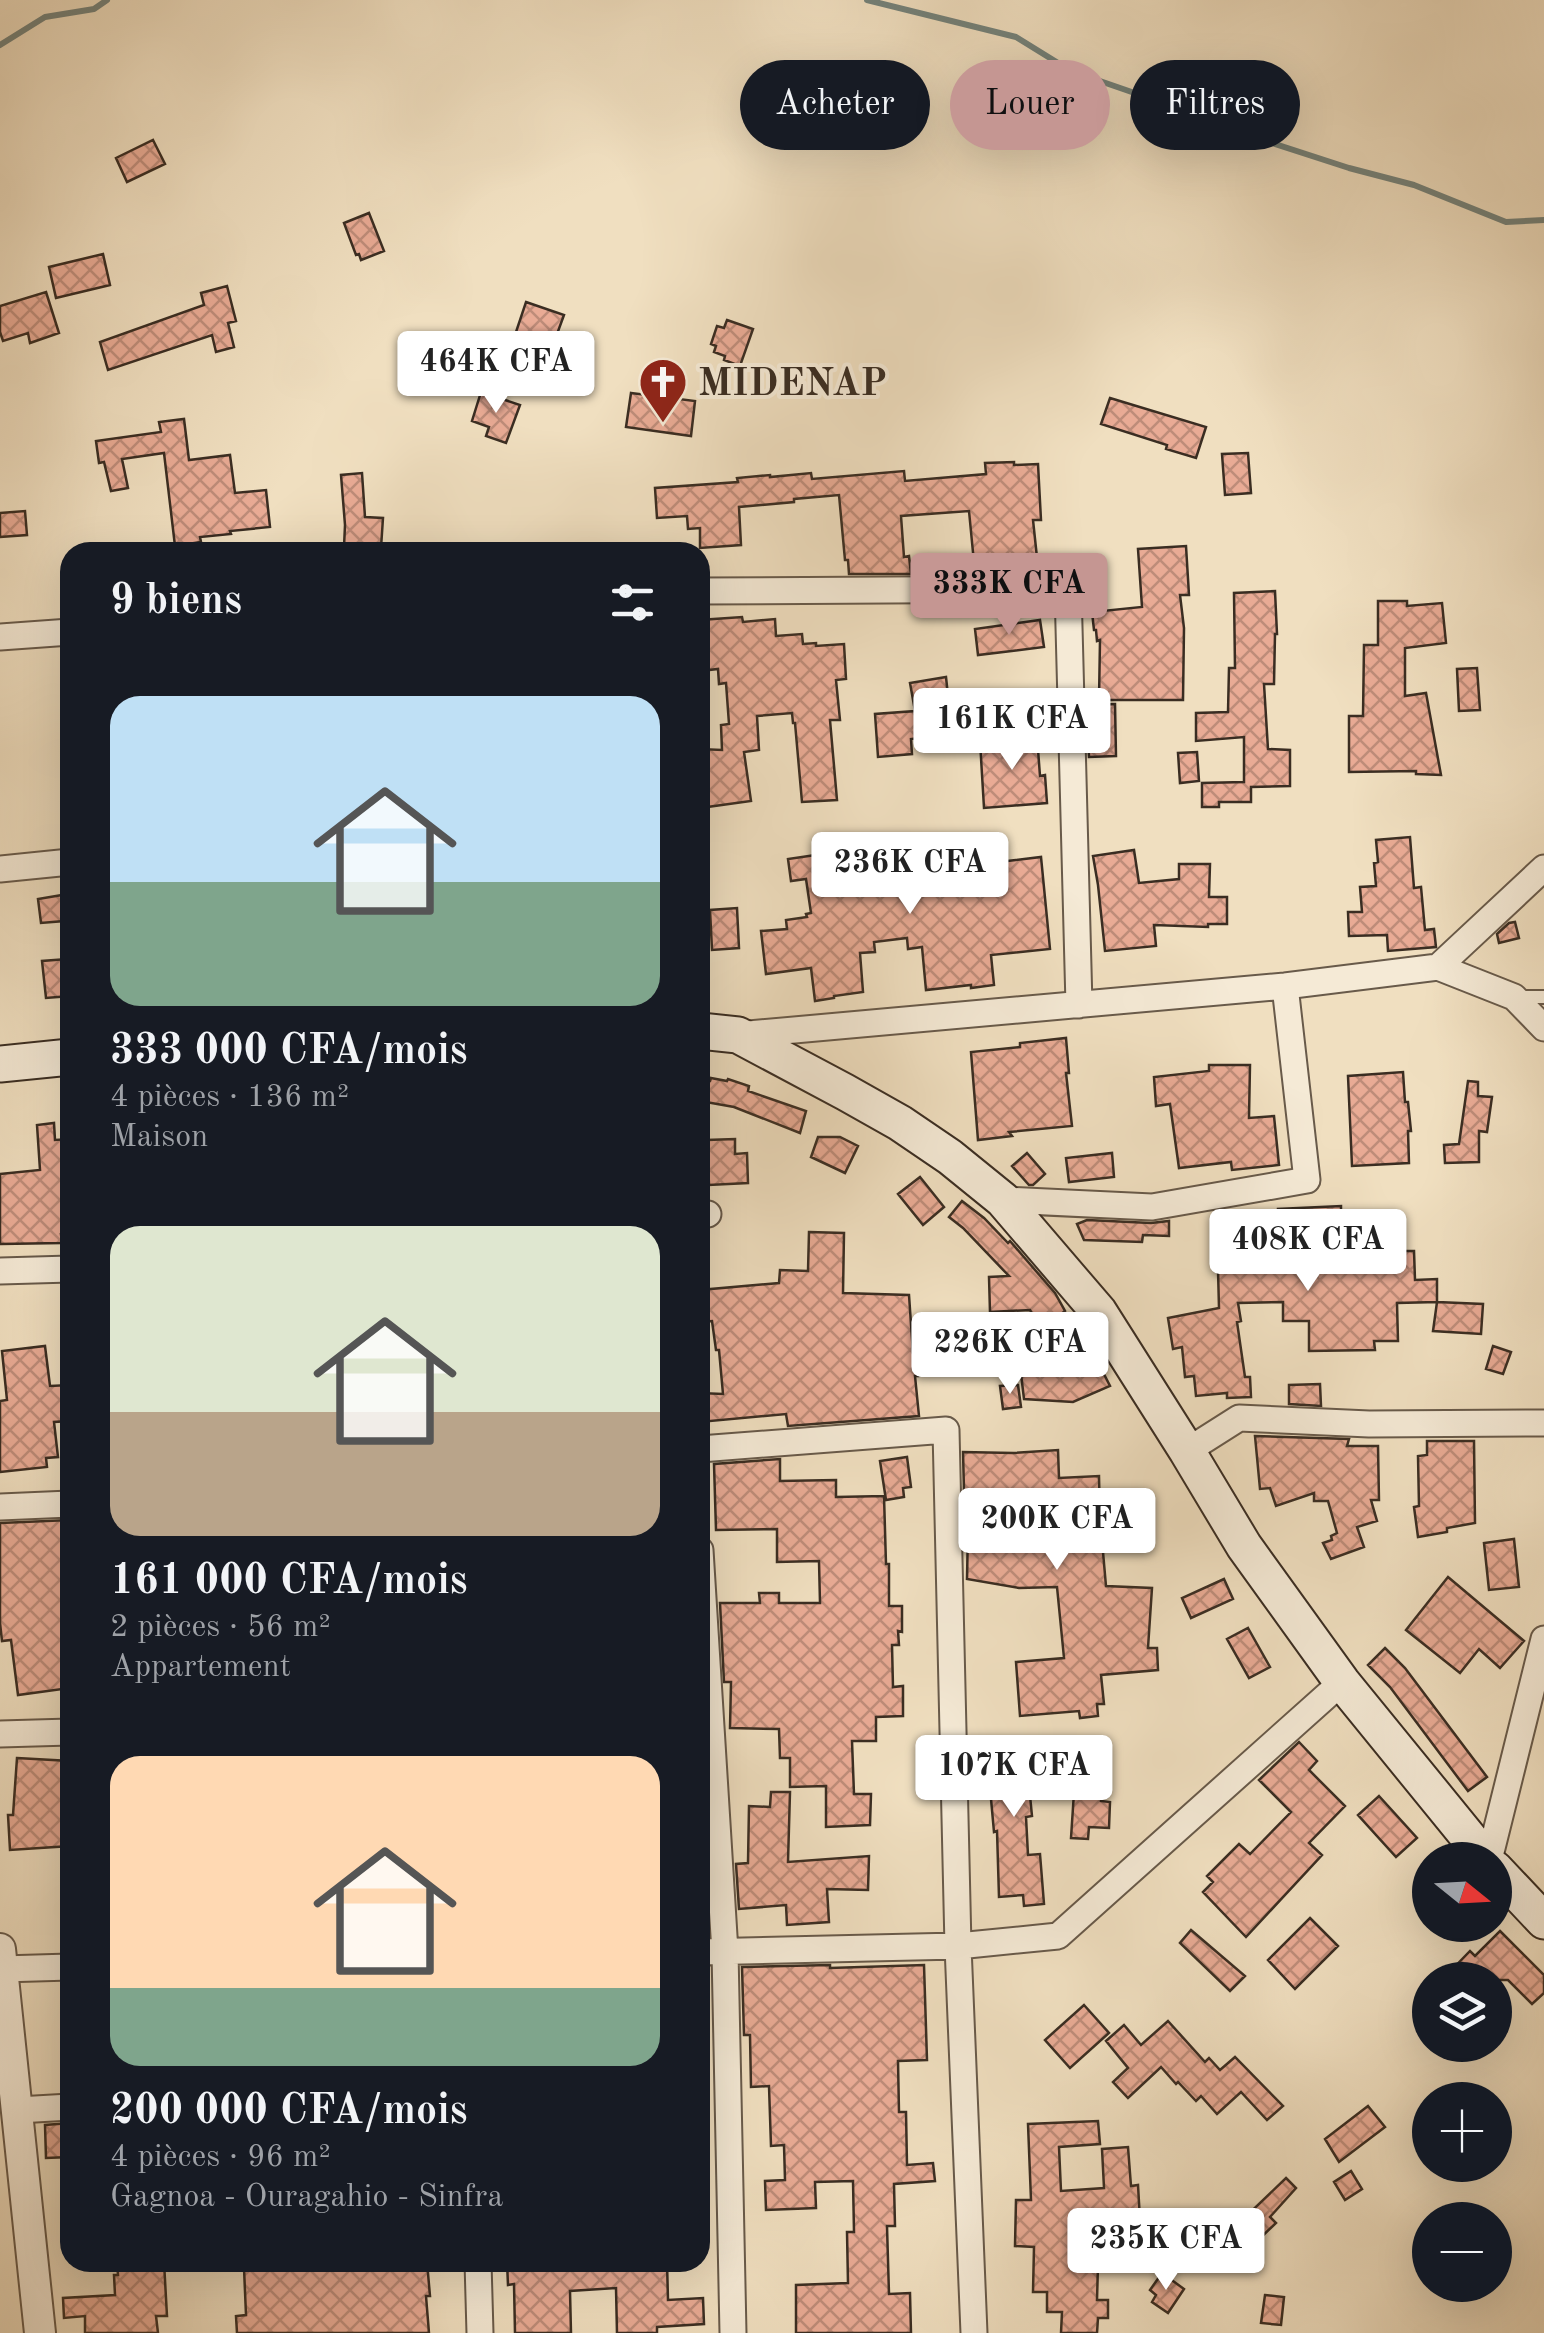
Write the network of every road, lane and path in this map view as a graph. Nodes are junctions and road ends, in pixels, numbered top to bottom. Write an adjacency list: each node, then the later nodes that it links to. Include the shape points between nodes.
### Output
1 (710, 591): 11 (street, via 1068,589)
2 (60, 633): 3 (street)
3 (0, 637)
4 (60, 863): 6 (street)
5 (1544, 868): 7 (street)
6 (0, 869)
7 (1438, 967): 8 (street); 9 (street)
8 (1285, 986): 11 (street); 17 (street, via 1308,1180 1152,1206)
9 (1514, 997): 10 (lane); 12 (street)
10 (1544, 997)
11 (1079, 1004): 14 (street)
12 (1544, 1028)
13 (710, 1031): 14 (main road)
14 (738, 1035): 17 (main road, via 900,1124)
15 (60, 1058): 16 (main road)
16 (0, 1064)
17 (1003, 1200): 22 (main road, via 1099,1312)
18 (60, 1268): 19 (street)
19 (0, 1271)
20 (1544, 1423): 22 (street, via 1240,1418)
21 (710, 1447): 34 (street, via 946,1430)
22 (1187, 1451): 26 (main road, via 1244,1546)
23 (60, 1504): 24 (street)
24 (0, 1507)
25 (1544, 1639): 30 (street)
26 (1342, 1682): 29 (main road); 34 (street, via 1058,1936)
27 (60, 1732): 28 (street)
28 (0, 1734)
29 (1473, 1842)
30 (1493, 1842)
31 (710, 1885): 35 (street)
32 (1512, 1887): 33 (main road)
33 (1544, 1921)
34 (958, 1946): 35 (street); 44 (street)
35 (712, 1952): 43 (street)
36 (1, 1959): 37 (street); 39 (street)
37 (60, 1966)
38 (60, 2108): 39 (street)
39 (18, 2110): 41 (street)
40 (478, 2272): 42 (street)
41 (40, 2333)
42 (480, 2333)
43 (733, 2333)
44 (974, 2333)

